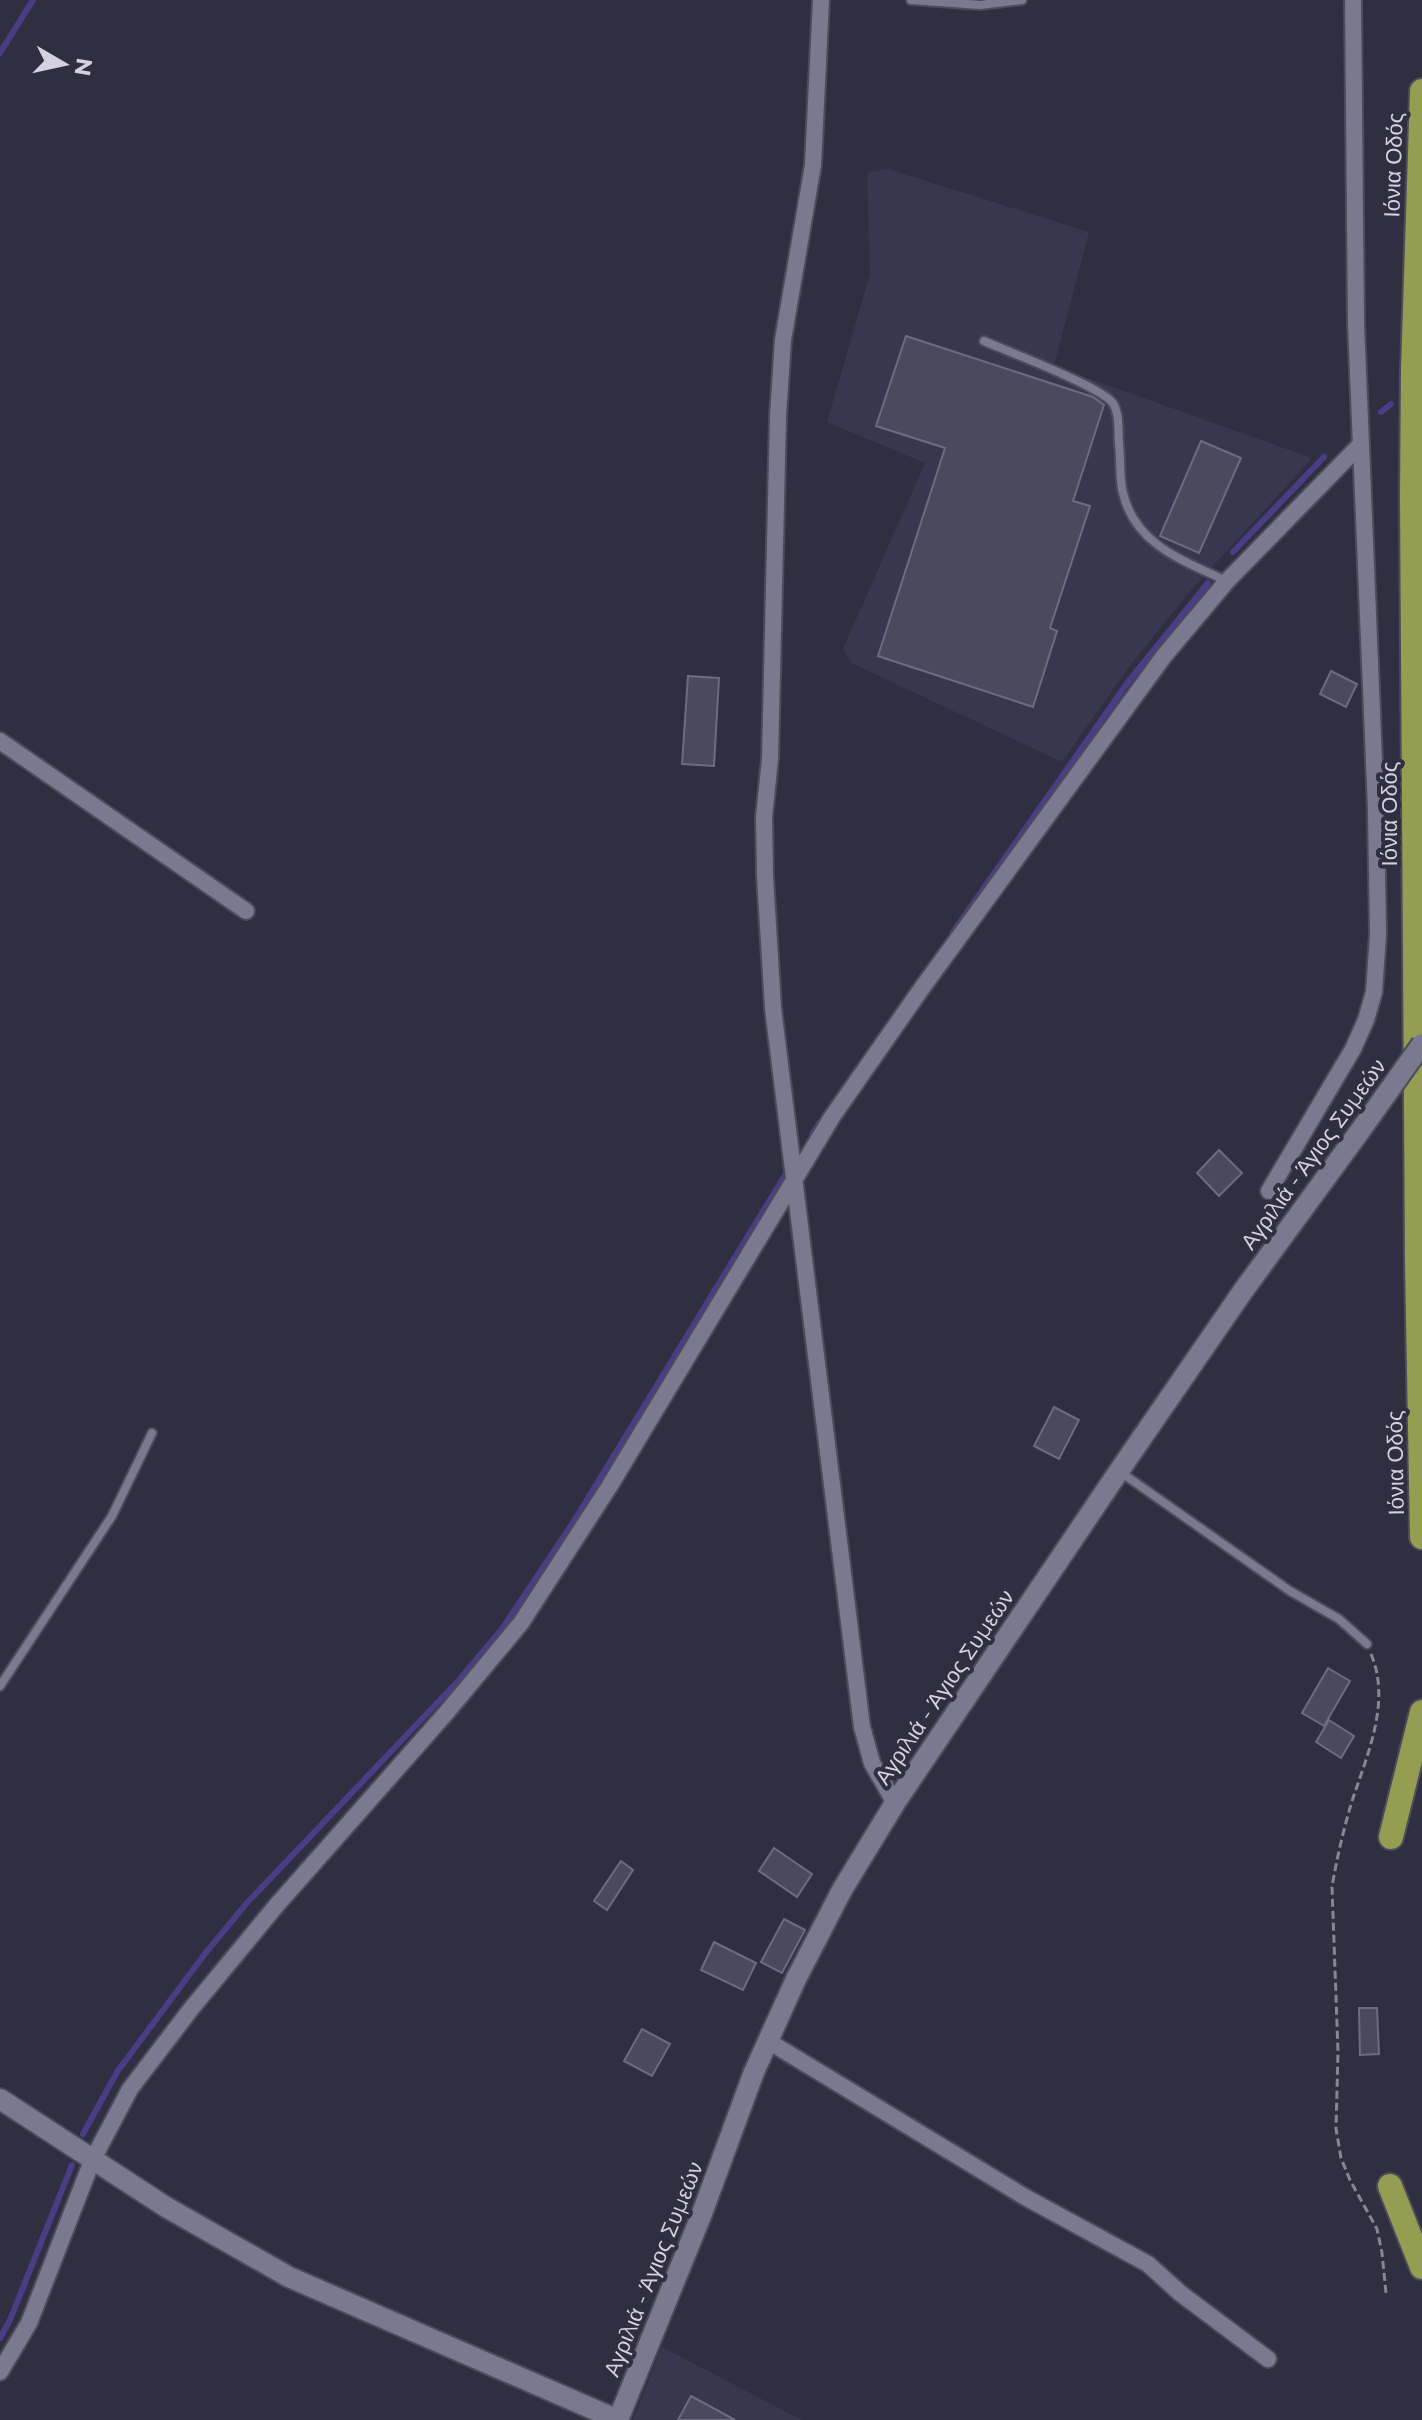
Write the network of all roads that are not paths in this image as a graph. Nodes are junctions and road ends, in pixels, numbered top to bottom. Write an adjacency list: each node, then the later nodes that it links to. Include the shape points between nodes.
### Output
1 (821, 0): 12 (street, via 813,165 783,340 764,817 773,1008)
2 (911, 0): 3 (lane, via 980,5)
3 (1022, 0)
4 (1353, 0): 7 (street)
5 (1422, 91): 16 (highway, Ιόνια Οδός, via 1412,496)
6 (984, 341): 8 (lane, via 1114,403 1122,493 1133,519 1170,555)
7 (1361, 444): 8 (street); 13 (street, via 1377,840 1374,992 1353,1049)
8 (1227, 581): 12 (street, via 1164,656 939,964)
9 (0, 741): 10 (street)
10 (246, 911)
11 (1422, 1044): 15 (main road, Αγριλιά - Άγιος Συμεών, bridge)
12 (794, 1180): 20 (street, via 862,1727 872,1763); 24 (street, via 521,1623 191,2009 130,2089)
13 (1269, 1191)
14 (152, 1433): 18 (lane, via 112,1516)
15 (1119, 1471): 17 (lane, via 1290,1591 1339,1619); 20 (main road, Αγριλιά - Άγιος Συμεών)
16 (1422, 1537)
17 (1367, 1644)
18 (0, 1686)
19 (1422, 1712): 21 (highway)
20 (895, 1803): 22 (main road, Αγριλιά - Άγιος Συμεών, via 842,1890)
21 (1391, 1837)
22 (768, 2041): 27 (street, via 1025,2197 1148,2264); 29 (main road, Αγριλιά - Άγιος Συμεών)
23 (0, 2099): 24 (main road)
24 (92, 2161): 28 (street, via 29,2323); 29 (main road, via 289,2277)
25 (1390, 2186): 26 (highway)
26 (1422, 2267)
27 (1268, 2359)
28 (0, 2372)
29 (618, 2420)

